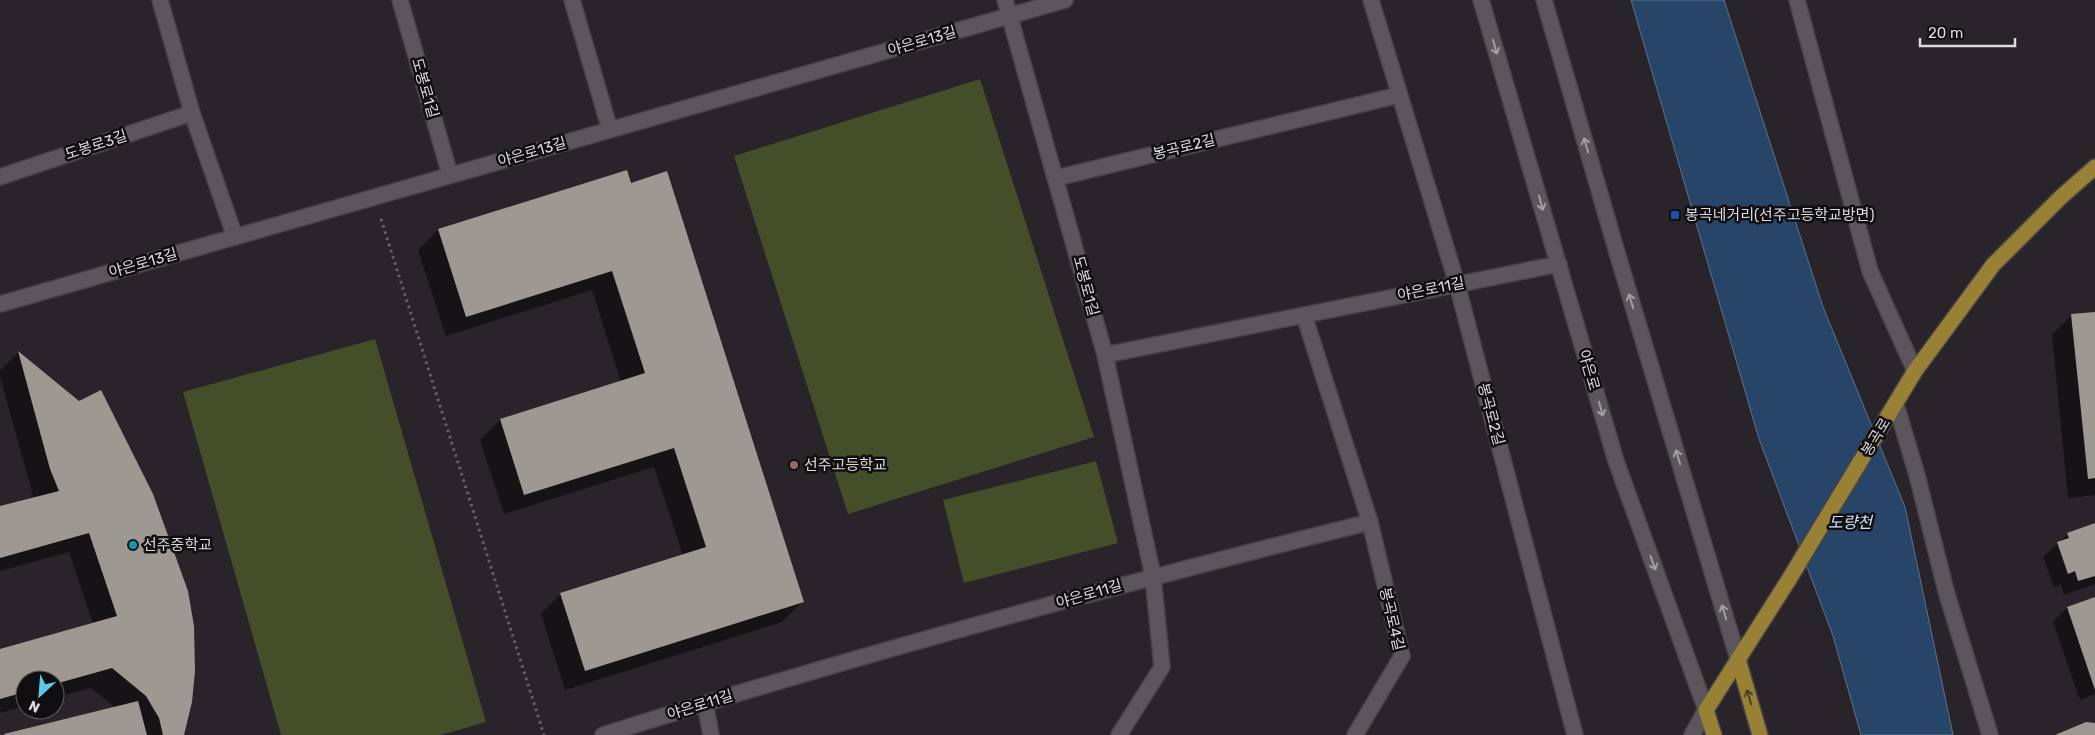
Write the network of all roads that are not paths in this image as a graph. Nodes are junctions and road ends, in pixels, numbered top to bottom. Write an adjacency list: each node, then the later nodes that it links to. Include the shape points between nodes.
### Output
1 (160, 0): 12 (street)
2 (400, 0): 15 (street, 도봉로1길)
3 (572, 0): 13 (street)
4 (1005, 0): 10 (street, 도봉로1길)
5 (1065, 0): 10 (street, 야은로13길)
6 (1371, 0): 11 (street, 봉곡로2길)
7 (1482, 0): 19 (street, 야은로, one-way to 19)
8 (1544, 0): 28 (street, one-way to 8)
9 (1797, 0): 24 (street, via 1870,271)
10 (1010, 16): 13 (street, 야은로13길); 17 (street, 도봉로1길)
11 (1399, 95): 17 (street, 봉곡로2길); 20 (street, 봉곡로2길)
12 (192, 113): 16 (street, 도봉로3길); 18 (street)
13 (610, 130): 15 (street, 야은로13길)
14 (2095, 167): 24 (main road, 봉곡로, via 1993,265)
15 (450, 175): 18 (street, 야은로13길)
16 (0, 177)
17 (1056, 178): 23 (street, 도봉로1길)
18 (235, 237): 21 (street, 야은로13길)
19 (1559, 264): 20 (street, 야은로11길); 30 (street, 야은로, one-way to 30, via 1616,461)
20 (1457, 284): 22 (street, 야은로11길); 35 (street, 봉곡로2길)
21 (0, 304)
22 (1304, 315): 23 (street, 야은로11길); 26 (street)
23 (1105, 355): 27 (street, 도봉로1길)
24 (1915, 371): 25 (main road, 봉곡로)
25 (1896, 405): 28 (main road, 봉곡로); 39 (street, via 1946,591)
26 (1370, 522): 27 (street, 야은로11길); 34 (street, 봉곡로4길, via 1402,656)
27 (1153, 576): 29 (street, 야은로11길); 33 (street, via 1162,668)
28 (1738, 659): 30 (main road, 봉곡로); 38 (main road, one-way to 28)
29 (705, 703): 31 (street, 야은로11길); 32 (street)
30 (1706, 710): 36 (street, 봉곡로); 37 (main road, 야은로)
31 (603, 735)
32 (711, 735)
33 (1119, 735)
34 (1355, 735)
35 (1575, 735)
36 (1692, 735)
37 (1714, 735)
38 (1760, 735)
39 (1990, 735)

